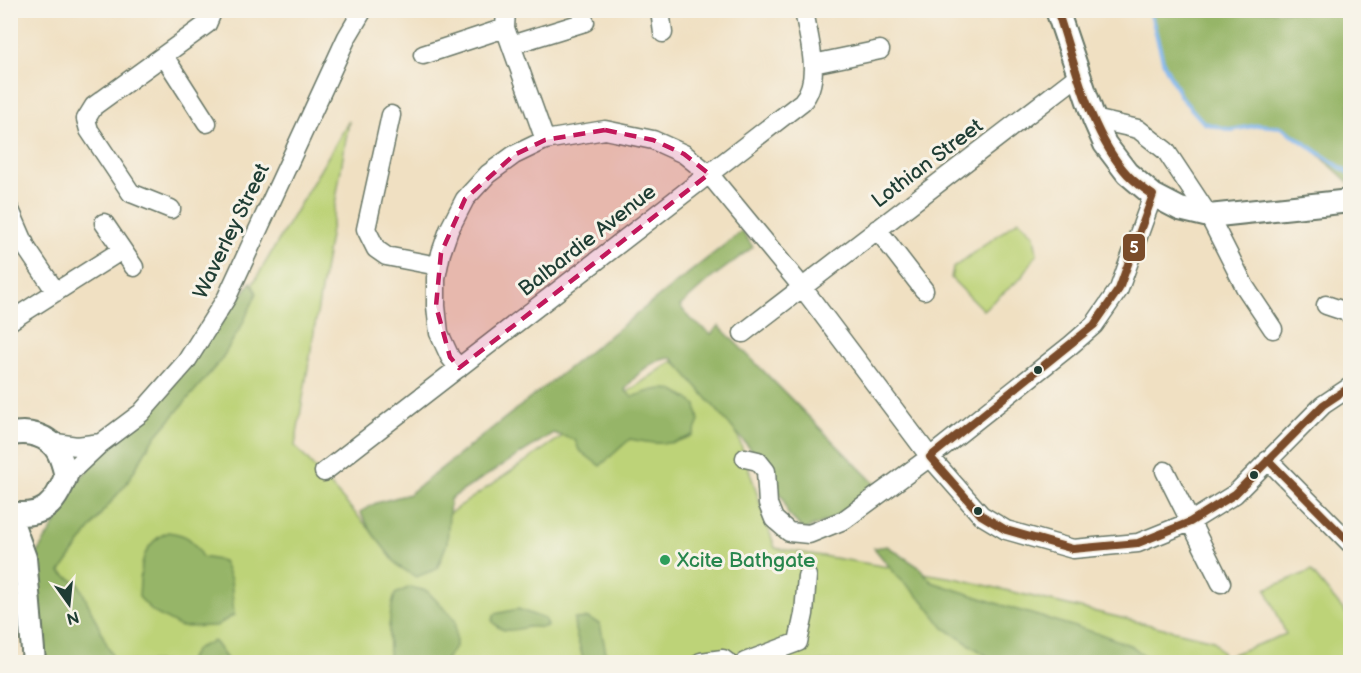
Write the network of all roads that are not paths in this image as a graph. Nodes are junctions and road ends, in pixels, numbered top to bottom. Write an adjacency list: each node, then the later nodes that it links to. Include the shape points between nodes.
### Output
1 (213, 10): 10 (street, via 207,24)
2 (363, 10): 41 (street, Waverley Street, via 227,297 186,362 141,413)
3 (660, 10): 8 (street)
4 (804, 10): 12 (street, Balbardie Avenue)
5 (1058, 10): 13 (main road)
6 (585, 22): 7 (street)
7 (507, 28): 11 (street); 17 (street)
8 (663, 33)
9 (880, 50): 12 (street)
10 (164, 56): 16 (street); 21 (street, via 94,106 86,119 89,130 131,193)
11 (423, 56)
12 (813, 64): 18 (street, Balbardie Avenue, via 809,94 802,102)
13 (1079, 75): 15 (main road); 25 (street, Lothian Street)
14 (390, 115): 27 (street, via 366,230 376,249 386,256)
15 (1094, 119): 19 (main road, via 1127,173); 23 (street, via 1138,129 1166,151)
16 (207, 123)
17 (545, 140): 18 (street, via 604,130 653,140 684,154); 27 (street, via 497,167 465,199 449,230)
18 (709, 174): 29 (street); 37 (street, Balbardie Avenue)
19 (1154, 195): 23 (main road, via 1180,209); 42 (street, via 1119,289 1094,325)
20 (1350, 201): 23 (main road)
21 (171, 209)
22 (10, 210): 31 (street, via 27,249)
23 (1209, 216): 35 (street, via 1245,287)
24 (104, 223): 26 (street)
25 (877, 229): 29 (street, Lothian Street); 30 (street)
26 (123, 250): 28 (street); 31 (street)
27 (438, 266): 37 (street, via 436,306 440,333)
28 (134, 267)
29 (802, 287): 36 (street, Lothian Street); 42 (street)
30 (924, 290)
31 (56, 292): 34 (street)
32 (1326, 305): 33 (street)
33 (1350, 313)
34 (10, 321)
35 (1273, 329)
36 (743, 333)
37 (459, 368): 46 (street, Balbardie Avenue)
38 (1350, 387): 44 (street, via 1323,405)
39 (14, 430): 40 (main road)
40 (49, 442): 41 (street, via 77,446); 47 (main road, via 57,451)
41 (100, 443): 47 (street, Waverley Street)
42 (930, 457): 43 (street, via 844,520 809,534 789,532 774,519 768,504 766,471 758,461); 50 (street, via 981,515 1006,530 1073,549 1138,543)
43 (745, 458)
44 (1268, 460): 50 (street, via 1235,494); 51 (street)
45 (1165, 471): 50 (street)
46 (324, 472)
47 (66, 476): 48 (main road, via 58,496)
48 (40, 512): 49 (main road); 52 (main road)
49 (10, 515): 52 (main road)
50 (1190, 522): 54 (street)
51 (1350, 543)
52 (25, 558): 55 (main road)
53 (807, 576): 58 (street, via 798,642)
54 (1221, 584)
55 (34, 663)
56 (701, 663): 57 (street, via 723,659)
57 (727, 663)
58 (745, 663)

